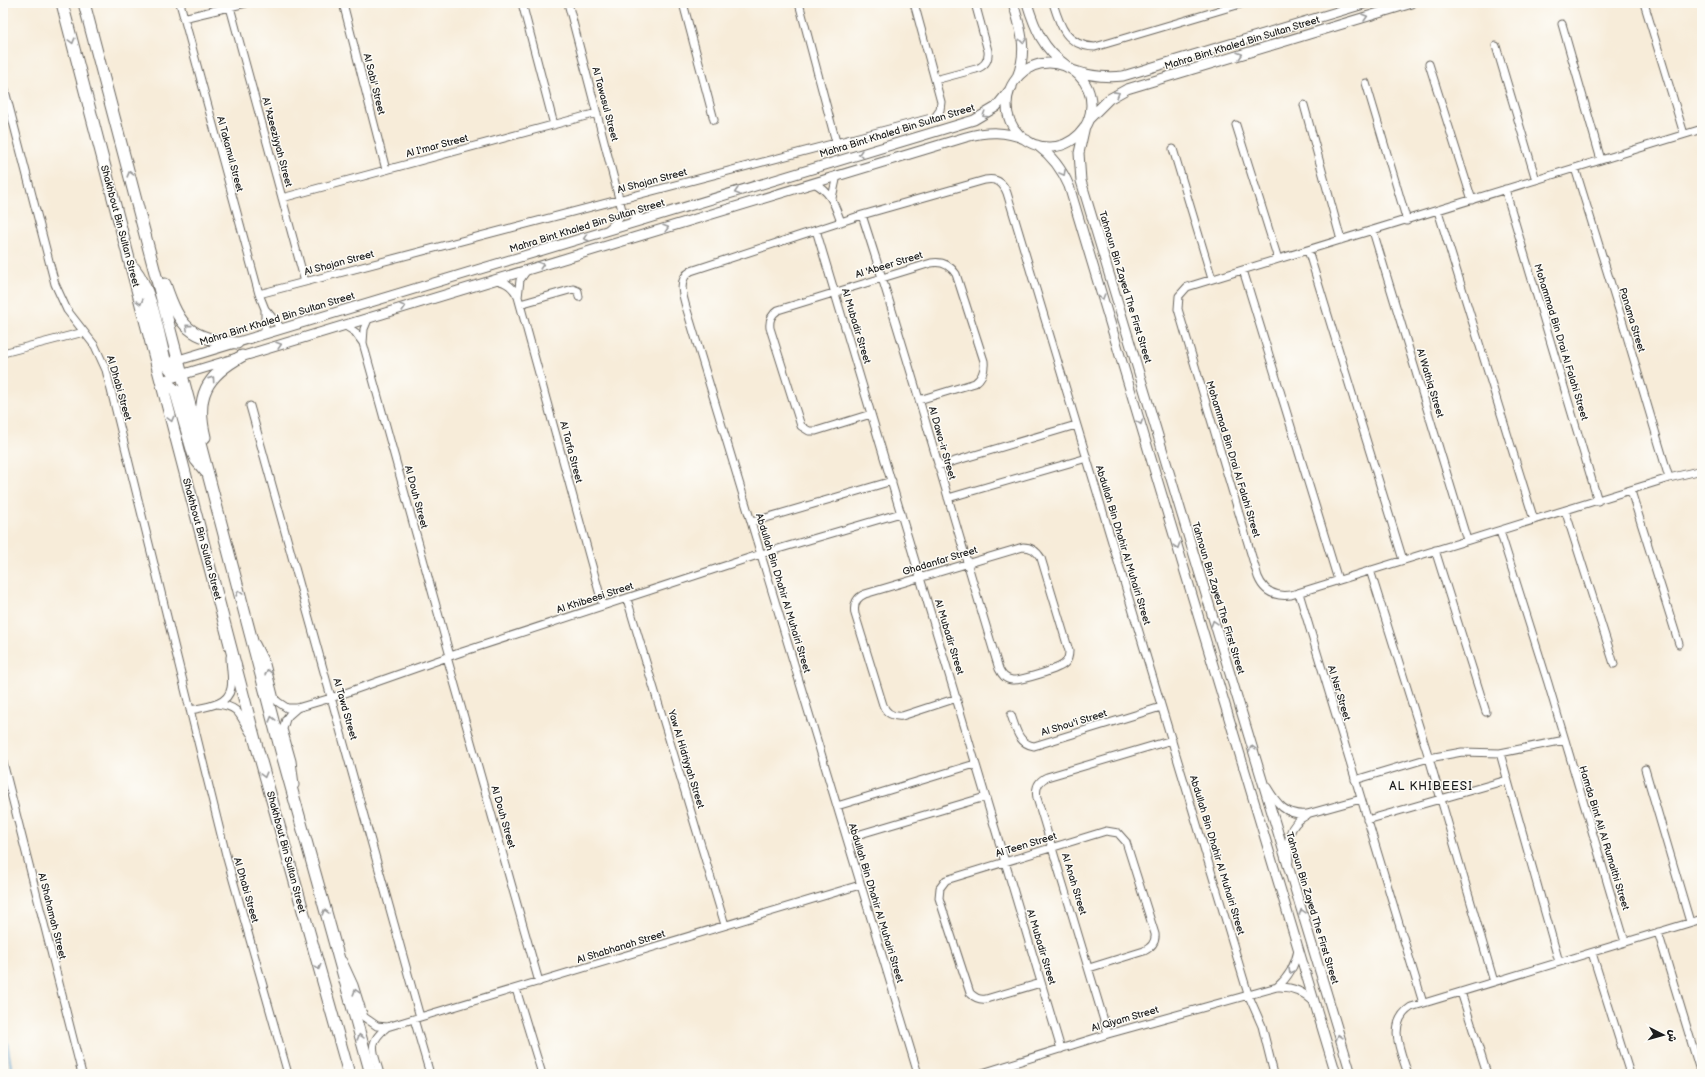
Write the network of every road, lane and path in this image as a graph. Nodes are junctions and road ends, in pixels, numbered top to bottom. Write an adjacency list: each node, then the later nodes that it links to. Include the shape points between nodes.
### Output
1 (62, 3): 86 (main road, Shakhbout Bin Sultan Street, one-way to 86, via 130,262)
2 (84, 3): 48 (main road, one-way to 2)
3 (180, 3): 20 (street, Al Takamul Street)
4 (246, 3): 19 (street)
5 (343, 3): 43 (street, Al Sabi' Street)
6 (522, 3): 33 (street)
7 (568, 3): 30 (street, Al Tawasul Street)
8 (683, 3): 31 (street)
9 (799, 3): 38 (street)
10 (914, 3): 25 (street, Al Shajan Street)
11 (975, 3): 25 (street, via 988,51 986,62 982,67)
12 (1013, 3): 27 (street, one-way to 27, via 1023,42 1022,61)
13 (1027, 3): 24 (street, via 1042,42 1051,54)
14 (1053, 3): 15 (street, via 1060,25 1066,34 1079,44 1095,47)
15 (1244, 3)
16 (1367, 3): 24 (street, Mahra Bint Khaled Bin Sultan Street, via 1123,76 1087,75)
17 (1412, 3): 32 (street, Mahra Bint Khaled Bin Sultan Street, one-way to 17, via 1109,99 1127,89)
18 (1644, 3): 36 (street)
19 (230, 7): 20 (street); 49 (street, Al 'Azeeziyyah Street)
20 (183, 18): 72 (street, Al Takamul Street)
21 (1562, 24): 41 (street)
22 (1496, 46): 45 (street)
23 (1429, 64): 52 (street)
24 (1069, 68): 27 (street, via 1052,63 1038,65 1025,71); 32 (street, via 1082,80 1089,92 1090,111)
25 (935, 80): 38 (street, Al Shajan Street, via 941,106 935,116)
26 (3, 83): 79 (street, Al Dhabi Street, via 55,284 67,310)
27 (1014, 83): 37 (street, via 1009,97 1009,117 1019,134); 56 (street, Mahra Bint Khaled Bin Sultan Street, one-way to 56, via 996,107 974,120)
28 (1366, 83): 57 (street)
29 (1304, 105): 62 (street)
30 (597, 113): 33 (street, Al I'mar Street); 51 (street, Al Tawasul Street)
31 (714, 120)
32 (1087, 123): 39 (street, via 1076,137 1064,144 1050,147); 141 (street, Tahnoun Bin Zayed The First Street, one-way to 32, via 1081,181 1079,153)
33 (554, 125): 43 (street, Al I'mar Street)
34 (1236, 125): 64 (street)
35 (1702, 129): 36 (street, Mohammad Bin Drai Al Falahi Street)
36 (1684, 134): 41 (street, Mohammad Bin Drai Al Falahi Street)
37 (1027, 140): 39 (street); 44 (street, via 1003,133 977,134)
38 (836, 142): 51 (street, Al Shajan Street)
39 (1037, 145): 162 (street, one-way to 162, via 1060,167 1069,186)
40 (1173, 149): 69 (street)
41 (1601, 160): 42 (street, Mohammad Bin Drai Al Falahi Street)
42 (1575, 168): 45 (street, Mohammad Bin Drai Al Falahi Street); 97 (street, Panama Street)
43 (386, 170): 49 (street, Al I'mar Street)
44 (837, 175): 46 (street); 50 (street)
45 (1536, 180): 47 (street, Mohammad Bin Drai Al Falahi Street)
46 (814, 183): 50 (street); 65 (street, one-way to 46)
47 (1505, 189): 52 (street, Mohammad Bin Drai Al Falahi Street); 101 (street, Mohammad Bin Drai Al Falahi Street)
48 (136, 198): 81 (main road, one-way to 48, via 204,338 178,317); 85 (main road)
49 (282, 198): 70 (street, Al 'Azeeziyyah Street)
50 (832, 198): 58 (street)
51 (619, 200): 53 (street, Al Tawasul Street); 70 (street, Al Shajan Street)
52 (1472, 200): 54 (street, Mohammad Bin Drai Al Falahi Street)
53 (622, 210): 56 (street); 61 (street, via 618,220)
54 (1438, 211): 57 (street, Mohammad Bin Drai Al Falahi Street); 104 (street)
55 (862, 215): 58 (street, Abdullah Bin Dhahir Al Muhairi Street); 67 (street, Al Dawa-ir Street); 92 (street, Abdullah Bin Dhahir Al Muhairi Street, via 985,180 1002,183)
56 (645, 220): 61 (street, Mahra Bint Khaled Bin Sultan Street)
57 (1407, 221): 60 (street, Mohammad Bin Drai Al Falahi Street)
58 (841, 222): 59 (street, Abdullah Bin Dhahir Al Muhairi Street)
59 (816, 230): 71 (street, Al Mubadir Street); 105 (street, Abdullah Bin Dhahir Al Muhairi Street, via 691,271 682,282 690,320)
60 (1373, 230): 62 (street, Mohammad Bin Drai Al Falahi Street); 107 (street, Al Wathiq Street)
61 (604, 233): 78 (street, Mahra Bint Khaled Bin Sultan Street, one-way to 78)
62 (1341, 240): 63 (street, Mohammad Bin Drai Al Falahi Street)
63 (1308, 250): 64 (street, Mohammad Bin Drai Al Falahi Street); 111 (street)
64 (1278, 259): 66 (street, Mohammad Bin Drai Al Falahi Street)
65 (527, 270): 68 (street); 74 (street, Al Tarfa Street, via 520,280)
66 (1243, 270): 69 (street, Mohammad Bin Drai Al Falahi Street); 115 (street)
67 (882, 278): 71 (street, Al 'Abeer Street); 89 (street, Al Dawa-ir Street); 89 (street, Al 'Abeer Street, via 935,262 951,267 956,274 984,361 984,372 975,383)
68 (495, 280): 74 (street, Al Tarfa Street, via 512,287); 76 (street, one-way to 68)
69 (1212, 280): 116 (street, Mohammad Bin Drai Al Falahi Street, via 1187,287 1182,291 1178,309 1260,583 1264,589 1277,595)
70 (305, 282): 72 (street, Al Shajan Street)
71 (835, 292): 91 (street, Al Mubadir Street); 91 (street, Al 'Abeer Street, via 774,313 769,322 776,350 798,424 803,428 816,431)
72 (259, 294): 75 (street, Al Takamul Street)
73 (579, 297): 74 (street, via 578,291 573,289)
74 (519, 300): 118 (street, Al Tarfa Street)
75 (265, 309): 78 (street, Al Takamul Street); 80 (street, Al Takamul Street)
76 (369, 317): 77 (street); 82 (street, Al Douh Street, via 364,329)
77 (344, 325): 82 (street, Al Douh Street, via 355,332); 84 (street, one-way to 77)
78 (281, 328): 80 (street, Mahra Bint Khaled Bin Sultan Street)
79 (84, 332): 83 (street); 130 (street, Al Dhabi Street, via 95,346 106,370)
80 (265, 333): 81 (street, Mahra Bint Khaled Bin Sultan Street)
81 (237, 343): 85 (street, Mahra Bint Khaled Bin Sultan Street)
82 (364, 343): 122 (street, Al Douh Street)
83 (3, 352)
84 (242, 356): 87 (street); 108 (main road, one-way to 84, via 222,510 202,428 202,405 207,387 214,376 224,366)
85 (178, 361): 86 (street, Mahra Bint Khaled Bin Sultan Street); 87 (main road)
86 (162, 365): 87 (main road); 88 (main road, Shakhbout Bin Sultan Street)
87 (181, 374): 88 (street); 96 (main road)
88 (162, 383): 96 (main road, via 170,384 175,390 193,453); 121 (main road, Shakhbout Bin Sultan Street, one-way to 121)
89 (919, 400): 94 (street, Al Dawa-ir Street)
90 (250, 406): 125 (street, Al Tawd Street)
91 (871, 414): 98 (street, Al Mubadir Street)
92 (1076, 425): 93 (street, Abdullah Bin Dhahir Al Muhairi Street); 94 (street)
93 (1087, 458): 100 (street); 128 (street, Abdullah Bin Dhahir Al Muhairi Street)
94 (938, 466): 100 (street, Al Dawa-ir Street)
95 (1702, 470): 97 (street, Mohammad Bin Drai Al Falahi Street)
96 (208, 473): 108 (main road)
97 (1669, 478): 99 (street, Mohammad Bin Drai Al Falahi Street)
98 (892, 481): 103 (street, Al Mubadir Street); 105 (street)
99 (1631, 491): 101 (street, Mohammad Bin Drai Al Falahi Street); 120 (street)
100 (948, 498): 112 (street, Al Dawa-ir Street)
101 (1598, 501): 102 (street, Mohammad Bin Drai Al Falahi Street)
102 (1565, 510): 104 (street, Mohammad Bin Drai Al Falahi Street); 123 (street)
103 (901, 513): 110 (street, Al Khibeesi Street); 114 (street, Al Mubadir Street)
104 (1534, 520): 106 (street, Mohammad Bin Drai Al Falahi Street)
105 (752, 522): 110 (street, Abdullah Bin Dhahir Al Muhairi Street)
106 (1500, 531): 107 (street, Mohammad Bin Drai Al Falahi Street); 135 (street)
107 (1467, 540): 109 (street, Mohammad Bin Drai Al Falahi Street)
108 (226, 543): 119 (main road, one-way to 108)
109 (1435, 550): 111 (street, Mohammad Bin Drai Al Falahi Street); 131 (street)
110 (762, 554): 117 (street, Al Khibeesi Street); 148 (street, Abdullah Bin Dhahir Al Muhairi Street)
111 (1403, 560): 113 (street, Mohammad Bin Drai Al Falahi Street)
112 (967, 563): 114 (street, Ghadanfar Street); 124 (street, Al Dawa-ir Street); 124 (street, Ghadanfar Street, via 1023,548 1034,549 1041,558 1068,647 1068,660 1061,666 1020,679 1011,680)
113 (1370, 570): 115 (street, Mohammad Bin Drai Al Falahi Street); 137 (street)
114 (920, 577): 126 (street, Al Mubadir Street); 126 (street, Ghadanfar Street, via 861,595 854,605 855,614 887,712 894,716 902,716)
115 (1338, 580): 116 (street, Mohammad Bin Drai Al Falahi Street)
116 (1299, 592): 142 (street, Al Nsr Street)
117 (627, 599): 118 (street, Al Khibeesi Street); 158 (street, Yaw Al Hidriyyah Street)
118 (604, 606): 122 (street, Al Khibeesi Street)
119 (249, 634): 129 (street, one-way to 119, via 287,708 275,699 266,664); 147 (main road, one-way to 119)
120 (1679, 644)
121 (231, 650): 127 (street, via 231,688 226,698); 133 (main road, Shakhbout Bin Sultan Street)
122 (449, 657): 125 (street, Al Khibeesi Street); 166 (street, Al Douh Street)
123 (1614, 664)
124 (1003, 676)
125 (331, 698): 129 (street, Al Khibeesi Street); 175 (street, Al Tawd Street)
126 (957, 698): 139 (street, Al Mubadir Street)
127 (217, 704): 130 (street); 133 (street, via 238,711)
128 (1161, 707): 132 (street, Al Shou'i Street, via 1034,746 1029,746 1020,739); 134 (street, Abdullah Bin Dhahir Al Muhairi Street)
129 (297, 708): 147 (street, via 289,714 284,729 293,770)
130 (190, 710): 180 (street, Al Dhabi Street, via 226,855)
131 (1486, 712)
132 (1011, 714)
133 (255, 740): 181 (main road, Shakhbout Bin Sultan Street, one-way to 181)
134 (1172, 740): 152 (street, Al Anah Street, via 1043,779 1037,785 1036,794); 172 (street, Abdullah Bin Dhahir Al Muhairi Street)
135 (1564, 740): 136 (street); 160 (street, Hamda Bint Ali Al Rumaithi Street)
136 (1500, 753): 137 (street, via 1462,752); 143 (street)
137 (1429, 758): 142 (street); 146 (street)
138 (3, 762): 179 (street, Al Shahamah Street)
139 (975, 764): 144 (street, Al Mubadir Street); 148 (street)
140 (1645, 769): 157 (street)
141 (1260, 775): 149 (street, via 1279,806 1292,814); 154 (street, Tahnoun Bin Zayed The First Street)
142 (1355, 780): 145 (street, Al Nsr Street)
143 (1507, 780): 146 (street); 164 (street)
144 (985, 797): 151 (street); 153 (street, Al Mubadir Street)
145 (1361, 799): 149 (street); 150 (street, Al Nsr Street)
146 (1441, 799): 150 (street); 167 (street)
147 (294, 800): 161 (main road, one-way to 147)
148 (837, 806): 151 (street, Abdullah Bin Dhahir Al Muhairi Street)
149 (1307, 814): 154 (street, via 1295,823 1288,838)
150 (1367, 820): 174 (street, Al Nsr Street)
151 (847, 838): 155 (street, Abdullah Bin Dhahir Al Muhairi Street)
152 (1053, 847): 153 (street, Al Teen Street); 165 (street, Al Anah Street); 165 (street, Al Teen Street, via 1106,831 1114,831 1122,836 1155,934 1150,949)
153 (1005, 861): 168 (street, Al Mubadir Street); 168 (street, Al Teen Street, via 946,880 940,888 939,898 972,996 986,999)
154 (1290, 873): 190 (street, Tahnoun Bin Zayed The First Street, one-way to 154)
155 (860, 885): 158 (street, Al Shabhanah Street); 186 (street, Abdullah Bin Dhahir Al Muhairi Street)
156 (1702, 919): 157 (street)
157 (1690, 922): 159 (street)
158 (725, 925): 166 (street, Al Shabhanah Street)
159 (1658, 932): 160 (street); 194 (street)
160 (1625, 942): 163 (street)
161 (336, 949): 176 (street, one-way to 161, via 372,1024 364,1017 351,976); 182 (main road, one-way to 161)
162 (1298, 950): 169 (street, one-way to 169, via 1294,967); 173 (street)
163 (1592, 953): 164 (street); 193 (street)
164 (1559, 962): 167 (street)
165 (1089, 968): 177 (street, Al Anah Street)
166 (539, 982): 170 (street, Al Shabhanah Street)
167 (1494, 982): 171 (street)
168 (1041, 983): 178 (street, Al Mubadir Street)
169 (1277, 987): 172 (street, Al Qiyam Street); 173 (street, Al Qiyam Street, via 1301,991)
170 (516, 989): 175 (street, Al Shabhanah Street); 185 (street)
171 (1461, 992): 174 (street); 192 (street)
172 (1248, 994): 177 (street, Al Qiyam Street); 188 (street, Abdullah Bin Dhahir Al Muhairi Street, via 1262,1026)
173 (1314, 1002): 189 (street)
174 (1423, 1003): 191 (street, via 1405,1011 1397,1024 1398,1042)
175 (417, 1018): 176 (street, Al Shabhanah Street); 184 (street, Al Tawd Street)
176 (387, 1027): 183 (street, via 377,1035 373,1043)
177 (1108, 1034): 178 (street, Al Qiyam Street)
178 (1061, 1049): 187 (street, Al Qiyam Street)
179 (82, 1074)
180 (288, 1074)
181 (349, 1074)
182 (371, 1074)
183 (380, 1074)
184 (430, 1074)
185 (542, 1074)
186 (918, 1074)
187 (979, 1074)
188 (1274, 1074)
189 (1336, 1074)
190 (1351, 1074)
191 (1408, 1074)
192 (1486, 1074)
193 (1630, 1074)
194 (1701, 1074)

